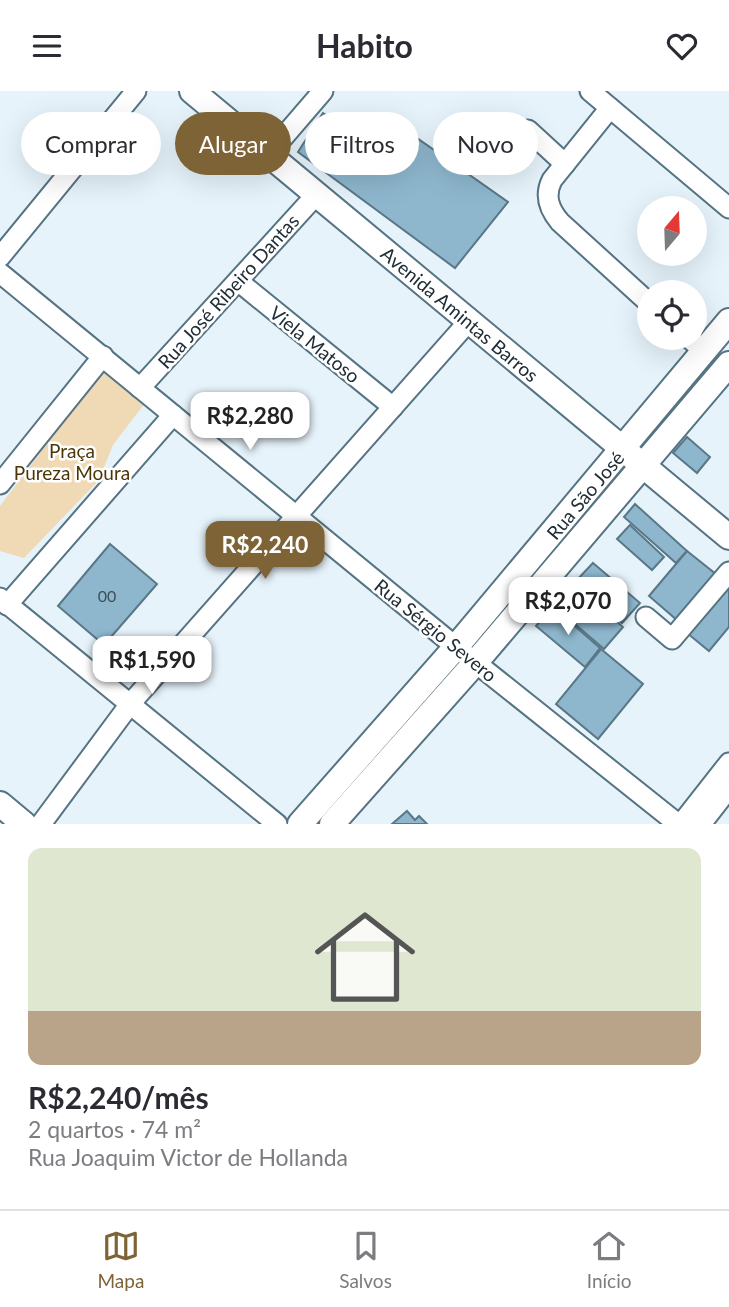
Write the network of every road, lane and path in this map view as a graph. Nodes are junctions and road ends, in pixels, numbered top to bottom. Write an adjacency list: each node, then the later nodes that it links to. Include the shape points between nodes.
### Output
1 (136, 91): 13 (street)
2 (192, 91): 6 (main road, Avenida Amintas Barros)
3 (323, 91): 7 (street)
4 (590, 91): 5 (street)
5 (610, 108): 9 (street); 12 (street)
6 (217, 112)
7 (291, 128)
8 (538, 139): 9 (street)
9 (565, 164): 16 (street, via 549,184 552,212)
10 (291, 174): 11 (main road, Avenida Amintas Barros)
11 (316, 195): 15 (street, Rua José Ribeiro Dantas); 17 (main road, Avenida Amintas Barros)
12 (729, 208)
13 (0, 257)
14 (0, 273): 21 (street, Rua Sérgio Severo)
15 (238, 281): 23 (street, Rua José Ribeiro Dantas); 24 (street, Viela Matoso)
16 (637, 292)
17 (469, 321): 24 (street); 26 (main road, Avenida Amintas Barros)
18 (728, 325): 19 (main road, Rua São José)
19 (707, 338)
20 (694, 350): 26 (main road, Rua São José)
21 (103, 356): 23 (street, Rua Sérgio Severo); 27 (street)
22 (729, 364): 26 (main road, Rua São José)
23 (140, 388): 25 (street, Rua Sérgio Severo)
24 (393, 407): 28 (street)
25 (173, 415): 28 (street, Rua Sérgio Severo); 31 (street)
26 (632, 457): 29 (main road, Avenida Amintas Barros); 33 (main road, Rua São José); 34 (main road, Rua São José)
27 (0, 484)
28 (296, 516): 33 (street, Rua Sérgio Severo); 35 (street)
29 (729, 537)
30 (729, 572): 32 (street, via 672,639)
31 (4, 601): 35 (street)
32 (646, 617)
33 (456, 647): 34 (street, Rua Sérgio Severo); 42 (main road, Rua São José)
34 (475, 663): 43 (main road, Rua São José); 44 (street, Rua Sérgio Severo)
35 (130, 704): 40 (street); 41 (street)
36 (729, 763): 44 (street)
37 (729, 788): 45 (street)
38 (0, 804): 39 (main road)
39 (24, 824)
40 (41, 824)
41 (277, 824)
42 (300, 824)
43 (332, 824)
44 (680, 824)
45 (701, 824)

